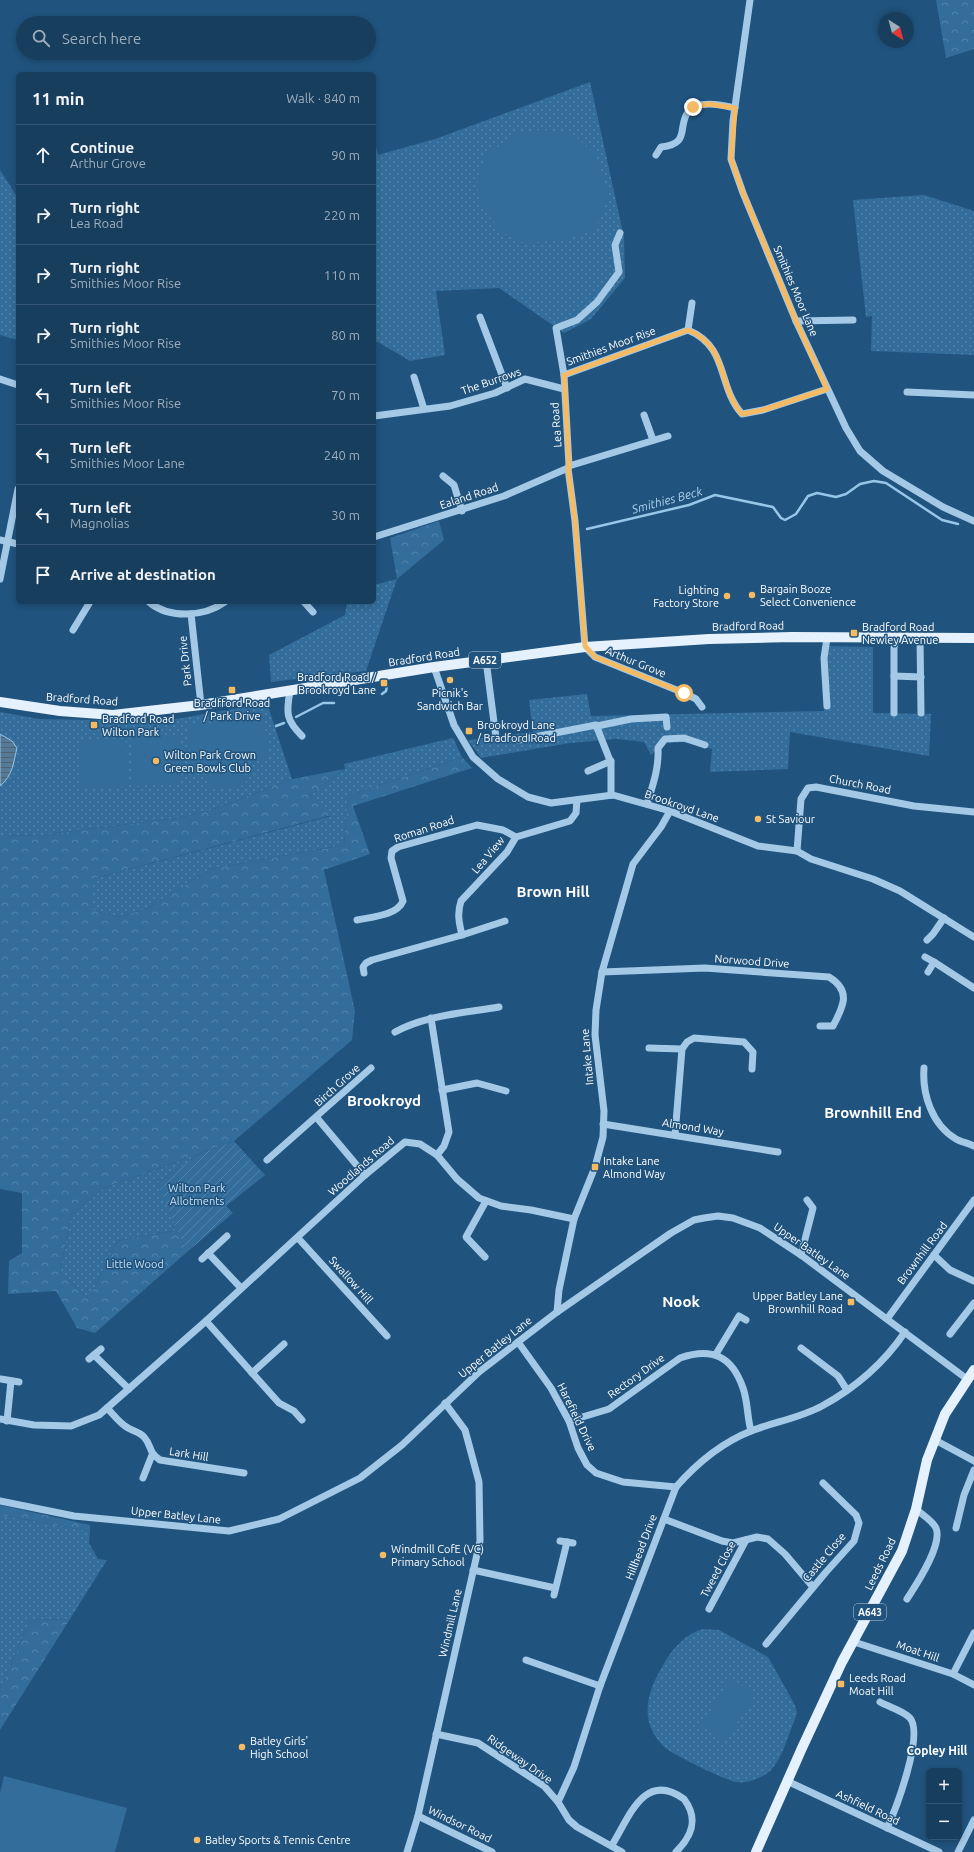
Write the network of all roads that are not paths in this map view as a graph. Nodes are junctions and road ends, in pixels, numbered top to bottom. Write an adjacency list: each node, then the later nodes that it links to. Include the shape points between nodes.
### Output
1 (750, 0): 2 (street, Smithies Moor Lane)
2 (735, 108): 3 (street, via 709,104 693,107 687,112 681,136 676,143 661,147); 8 (street, Smithies Moor Lane, via 731,159)
3 (656, 155)
4 (620, 233): 10 (street, Lea Road, via 615,245 619,272 597,302 582,316 556,328)
5 (692, 303): 9 (street)
6 (480, 317): 14 (street)
7 (853, 320): 8 (street)
8 (796, 321): 16 (street, Smithies Moor Lane)
9 (688, 330): 10 (street, Smithies Moor Rise); 16 (street, via 697,334 718,357 735,406 742,414 763,410)
10 (564, 375): 15 (street, Lea Road)
11 (414, 377): 19 (street)
12 (0, 379): 13 (street)
13 (16, 384)
14 (507, 388): 15 (street, The Burrows, via 525,379); 19 (street, The Burrows, via 450,406)
15 (564, 389): 24 (street, Lea Road)
16 (827, 389): 28 (street, Smithies Moor Lane, via 860,451 883,471 943,507)
17 (907, 392): 18 (street)
18 (974, 395)
19 (424, 409): 21 (street, The Burrows)
20 (644, 415): 23 (street)
21 (376, 416)
22 (668, 436): 23 (street, Ealand Road)
23 (653, 440): 24 (street, Ealand Road)
24 (569, 467): 27 (street, Ealand Road, via 504,496); 44 (street, Lea Road)
25 (443, 476): 27 (street, via 454,485)
26 (16, 496): 30 (street)
27 (462, 510): 29 (street, Ealand Road)
28 (974, 521)
29 (376, 536)
30 (3, 541): 31 (street); 32 (street)
31 (16, 544)
32 (0, 579)
33 (89, 604): 39 (street)
34 (153, 604): 38 (street, via 169,612)
35 (222, 604): 38 (street)
36 (306, 604): 37 (street)
37 (313, 612)
38 (191, 614): 51 (street, Park Drive)
39 (73, 630)
40 (827, 638): 41 (main road, Bradford Road / A652); 44 (main road, Bradford Road / A652, via 709,639); 52 (street, via 824,658)
41 (896, 638): 42 (main road, Bradford Road / A652); 47 (street)
42 (920, 638): 43 (main road, Bradford Road / A652); 48 (street)
43 (974, 638)
44 (585, 646): 45 (main road, Bradford Road / A652); 53 (street, Arthur Grove, via 595,657 684,693 696,699)
45 (486, 660): 46 (main road, Bradford Road / A652); 59 (street)
46 (434, 667): 49 (main road, Bradford Road / A652); 65 (street, Brookroyd Lane, via 454,726 473,757 498,780 528,797 551,803)
47 (894, 676): 48 (street); 54 (street)
48 (921, 677): 55 (street)
49 (290, 691): 51 (main road, Bradford Road / A652); 58 (street, via 286,710 292,725)
50 (0, 702): 51 (main road, Bradford Road / A652, via 60,711 113,715)
51 (201, 705)
52 (827, 706)
53 (702, 707)
54 (894, 713)
55 (922, 713)
56 (597, 726): 57 (street, via 630,719 666,717); 60 (street); 62 (street)
57 (667, 727)
58 (302, 736)
59 (496, 738)
60 (520, 740)
61 (705, 745): 66 (street, via 684,738 664,739 658,748 656,777)
62 (611, 760): 63 (street); 64 (street)
63 (588, 771)
64 (611, 795): 65 (street, Brookroyd Lane); 66 (street, Brookroyd Lane)
65 (577, 800): 69 (street, Lea View, via 576,813 570,821)
66 (647, 804): 67 (street, Brookroyd Lane)
67 (670, 811): 70 (street, Brookroyd Lane, via 758,846); 79 (street, Intake Lane, via 661,828 634,864)
68 (974, 812): 70 (street, Church Road, via 914,806 816,787 808,788 800,799)
69 (516, 837): 72 (street, Roman Road, via 503,830 477,825 398,847 392,851 391,858 403,901 401,905 398,909); 74 (street, Lea View, via 507,852 461,901 458,918)
70 (797, 851): 71 (street, Brookroyd Lane, via 811,860 887,885)
71 (944, 918): 75 (street, Brookroyd Lane); 76 (street)
72 (357, 920)
73 (505, 921): 74 (street)
74 (462, 935): 81 (street, via 372,960 363,967)
75 (974, 937)
76 (927, 940)
77 (925, 957): 78 (street)
78 (934, 962): 80 (street); 82 (street)
79 (602, 972): 85 (street, Norwood Drive, via 705,968 830,977 843,989 843,1007 833,1026); 95 (street, Intake Lane, via 595,1035 604,1111)
80 (928, 972)
81 (364, 973)
82 (974, 988)
83 (499, 1007): 84 (street)
84 (431, 1018): 86 (street); 92 (street)
85 (820, 1026)
86 (395, 1032)
87 (649, 1048): 88 (street)
88 (682, 1049): 91 (street, via 694,1038 744,1042 753,1052); 96 (street)
89 (371, 1068): 94 (street, Birch Grove)
90 (924, 1068): 97 (street, via 923,1080 928,1103 936,1119 944,1130 957,1140)
91 (752, 1069)
92 (442, 1090): 93 (street, via 477,1083); 99 (street, via 448,1132 444,1146)
93 (506, 1091)
94 (317, 1118): 100 (street, Birch Grove); 101 (street, Birch Grove)
95 (603, 1124): 96 (street, Almond Way); 105 (street, Intake Lane, via 603,1137 596,1167)
96 (675, 1135): 98 (street, Almond Way)
97 (974, 1146)
98 (778, 1152)
99 (437, 1155): 101 (street, Woodlands Road, via 420,1144 406,1142); 104 (street, Woodlands Road, via 457,1179)
100 (267, 1160)
101 (365, 1175): 107 (street, Woodlands Road)
102 (807, 1200): 109 (street, via 813,1208)
103 (974, 1200): 110 (street, Brownhill Road)
104 (486, 1201): 105 (street, Woodlands Road); 111 (street, via 466,1238)
105 (574, 1219): 116 (street, Intake Lane)
106 (227, 1236): 108 (street)
107 (298, 1238): 114 (street, Woodlands Road); 122 (street, Swallow Hill)
108 (208, 1253): 112 (street); 114 (street)
109 (801, 1255): 116 (street, Upper Batley Lane, via 760,1228 733,1218 718,1216 694,1220 671,1233); 117 (street, Upper Batley Lane)
110 (934, 1255): 113 (street, via 950,1270); 117 (street, Brownhill Road)
111 (485, 1257)
112 (202, 1259)
113 (974, 1281)
114 (241, 1288): 118 (street, Woodlands Road)
115 (974, 1303): 121 (street)
116 (558, 1312): 123 (street, Upper Batley Lane)
117 (887, 1319): 120 (street, Upper Batley Lane)
118 (206, 1320): 128 (street); 133 (street, Woodlands Road)
119 (746, 1320): 127 (street, via 739,1316)
120 (905, 1332): 129 (street, Upper Batley Lane); 134 (street, Hillhead Drive, via 893,1349 870,1372)
121 (950, 1334)
122 (387, 1336)
123 (518, 1342): 135 (street, Upper Batley Lane, via 479,1372); 139 (street, Harefield Drive, via 552,1388)
124 (284, 1344): 128 (street)
125 (801, 1348): 134 (street, via 838,1376)
126 (101, 1349): 133 (street, via 91,1357)
127 (716, 1354): 139 (street, Rectory Drive, via 694,1354 680,1358 609,1409); 140 (street, via 732,1368 744,1389)
128 (252, 1373): 138 (street, via 279,1403 294,1411)
129 (972, 1373): 141 (main road, Leeds Road / A643, via 945,1414)
130 (1, 1379): 131 (street)
131 (11, 1381): 132 (street); 137 (street, Woodlands Road)
132 (19, 1382)
133 (129, 1389): 136 (street, Woodlands Road)
134 (847, 1390): 140 (street, Hillhead Drive, via 814,1410)
135 (445, 1404): 149 (street, Upper Batley Lane, via 402,1445 360,1478 279,1520 228,1531 74,1516); 155 (street, Windmill Lane, via 465,1430 479,1482 480,1541)
136 (107, 1408): 137 (street, Woodlands Road, via 99,1415 71,1426 34,1425); 142 (street, Lark Hill, via 126,1427 138,1431 144,1437)
137 (4, 1420)
138 (302, 1420)
139 (569, 1421): 148 (street, Harefield Drive, via 578,1448 587,1464 596,1473 623,1482)
140 (751, 1431): 148 (street, Hillhead Drive, via 726,1444 693,1467)
141 (935, 1440): 143 (street); 150 (main road, Leeds Road / A643, via 927,1460)
142 (152, 1455): 145 (street, Lark Hill, via 160,1460); 146 (street)
143 (974, 1461)
144 (974, 1470): 152 (street, via 964,1495)
145 (244, 1473)
146 (143, 1478)
147 (823, 1483): 156 (street, Castle Close, via 856,1515 859,1523 854,1541)
148 (676, 1487): 151 (street, Hillhead Drive)
149 (0, 1501)
150 (916, 1509): 157 (street, via 936,1527 938,1536 923,1574); 160 (main road, Leeds Road / A643, via 902,1551)
151 (664, 1519): 153 (street, via 722,1541 733,1543); 165 (street, Hillhead Drive)
152 (956, 1528)
153 (746, 1540): 156 (street, via 757,1537 776,1545); 158 (street, Tweed Close)
154 (567, 1542): 155 (street, via 555,1591)
155 (473, 1570): 167 (street, Windmill Lane)
156 (813, 1587): 161 (street, Castle Close)
157 (907, 1599)
158 (709, 1609)
159 (974, 1633): 163 (street)
160 (854, 1642): 163 (street, Moat Hill); 168 (main road, Leeds Road / A643, via 842,1662)
161 (766, 1644)
162 (526, 1660): 165 (street)
163 (952, 1674): 164 (street, Moat Hill)
164 (974, 1685)
165 (600, 1686): 169 (street, Hillhead Drive, via 574,1767)
166 (880, 1702): 172 (street, via 907,1716 913,1727 912,1749 903,1786)
167 (436, 1734): 169 (street, Ridgeway Drive, via 478,1743 544,1786); 170 (street, Windmill Lane)
168 (787, 1781): 172 (street, Ashfield Road); 179 (main road, Leeds Road / A643)
169 (558, 1802): 173 (street, Ridgeway Drive, via 569,1820 577,1827)
170 (418, 1816): 175 (street, Windmill Lane); 176 (street, Windsor Road)
171 (974, 1820): 180 (street)
172 (887, 1828): 174 (street, Ashfield Road)
173 (612, 1845): 177 (street); 178 (street, via 637,1802 657,1791 666,1790 684,1799 692,1817 692,1830)
174 (937, 1851)
175 (407, 1852)
176 (492, 1852)
177 (622, 1852)
178 (676, 1852)
179 (756, 1852)
180 (958, 1852)

